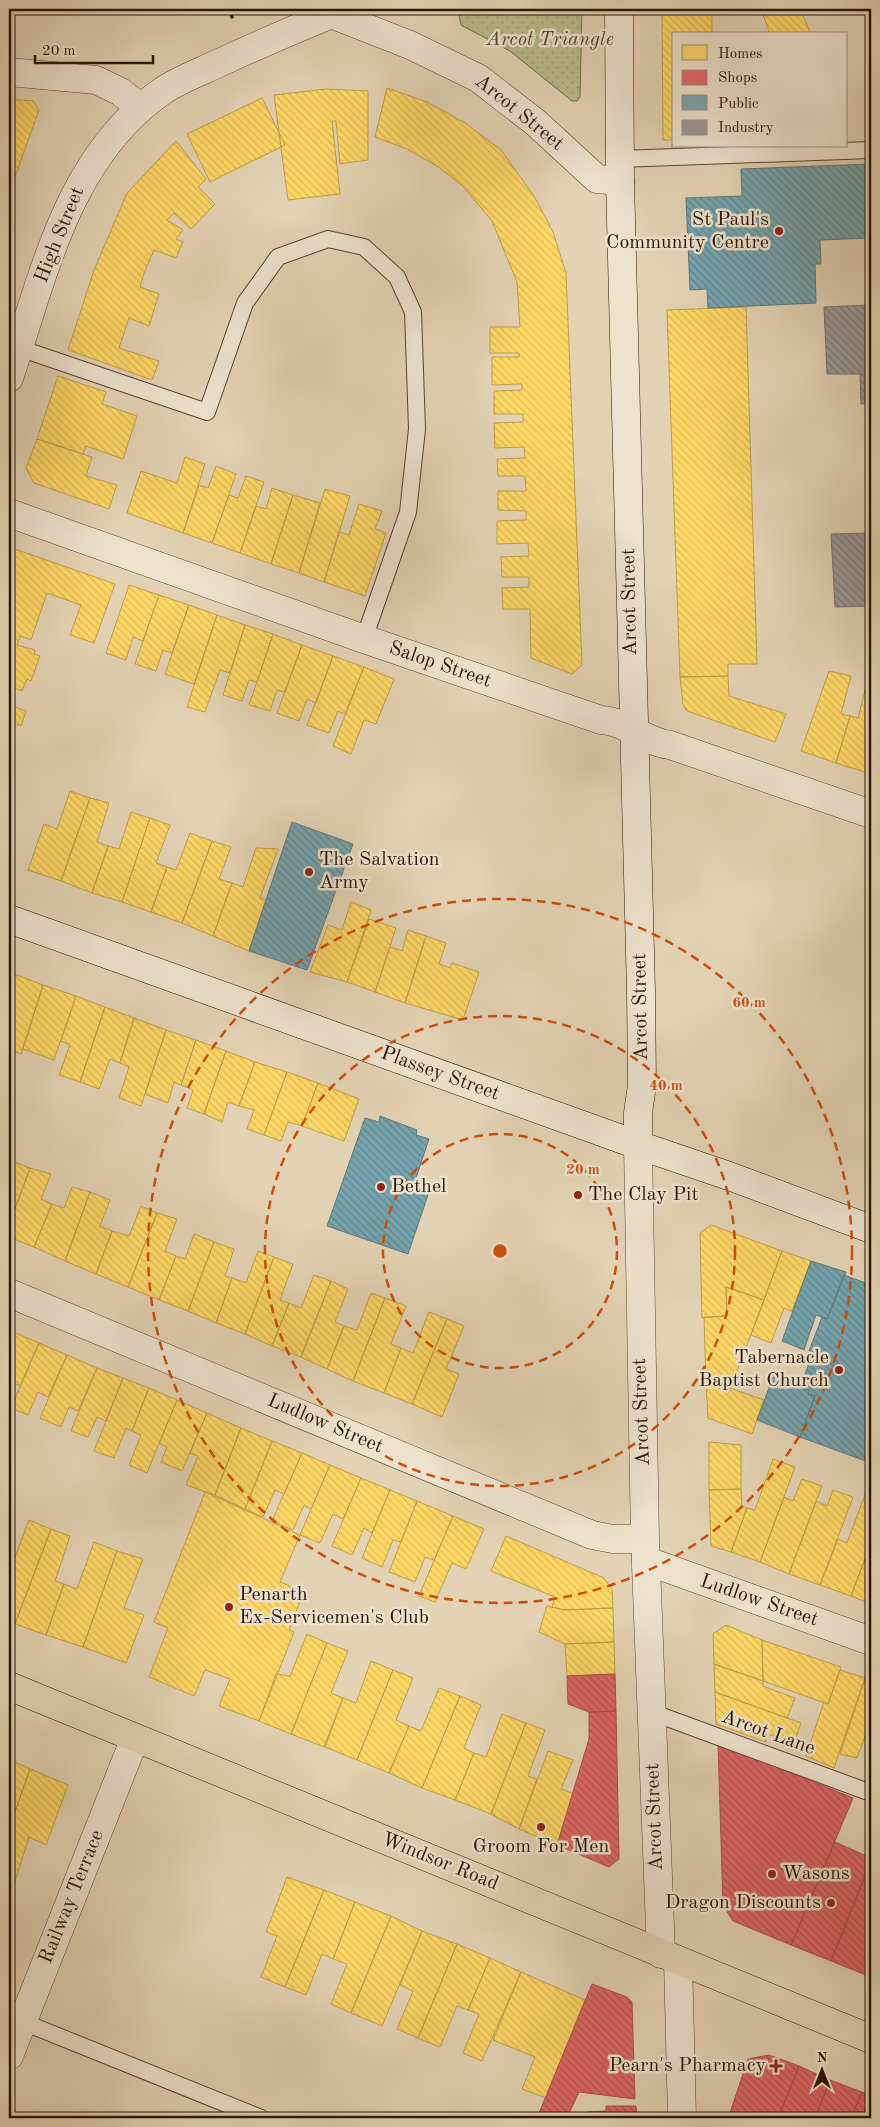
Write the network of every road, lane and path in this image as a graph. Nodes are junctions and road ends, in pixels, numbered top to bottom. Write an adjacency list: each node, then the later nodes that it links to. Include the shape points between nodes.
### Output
1 (618, 9): 6 (street, Arcot Street)
2 (337, 12): 4 (street, High Street, via 188,77); 6 (street, Arcot Street, via 478,78 535,122 597,179)
3 (9, 72): 4 (street, via 96,80 121,92)
4 (140, 108): 7 (street, High Street, via 90,166 73,196 56,235)
5 (871, 150): 6 (lane)
6 (620, 170): 11 (street, Arcot Street)
7 (19, 348): 8 (street, High Street); 10 (lane, via 208,412 245,303 278,257 328,239 364,247 397,277 412,312 417,429 408,512)
8 (9, 378)
9 (9, 513): 10 (street, Salop Street)
10 (364, 639): 11 (street, Salop Street, via 601,720 611,720)
11 (633, 731): 12 (street, Salop Street, via 658,744 670,745); 14 (street, Arcot Street, via 641,991 642,1085)
12 (871, 814)
13 (9, 919): 14 (street, Plassey Street)
14 (638, 1145): 15 (street, Plassey Street); 17 (street, Arcot Street)
15 (871, 1229)
16 (9, 1293): 17 (street, Ludlow Street, via 592,1535)
17 (646, 1550): 18 (street, Ludlow Street); 20 (street, Arcot Street)
18 (871, 1641)
19 (9, 1686): 21 (main road, Windsor Road)
20 (651, 1712): 22 (lane, Arcot Lane); 23 (street, Arcot Street)
21 (135, 1738): 23 (main road, Windsor Road); 24 (street, Railway Terrace)
22 (871, 1792)
23 (669, 1957): 25 (main road, Windsor Road); 28 (street, Arcot Street)
24 (23, 2022): 26 (street, Railway Terrace); 27 (lane)
25 (871, 2039)
26 (9, 2056)
27 (261, 2118)
28 (682, 2118)

